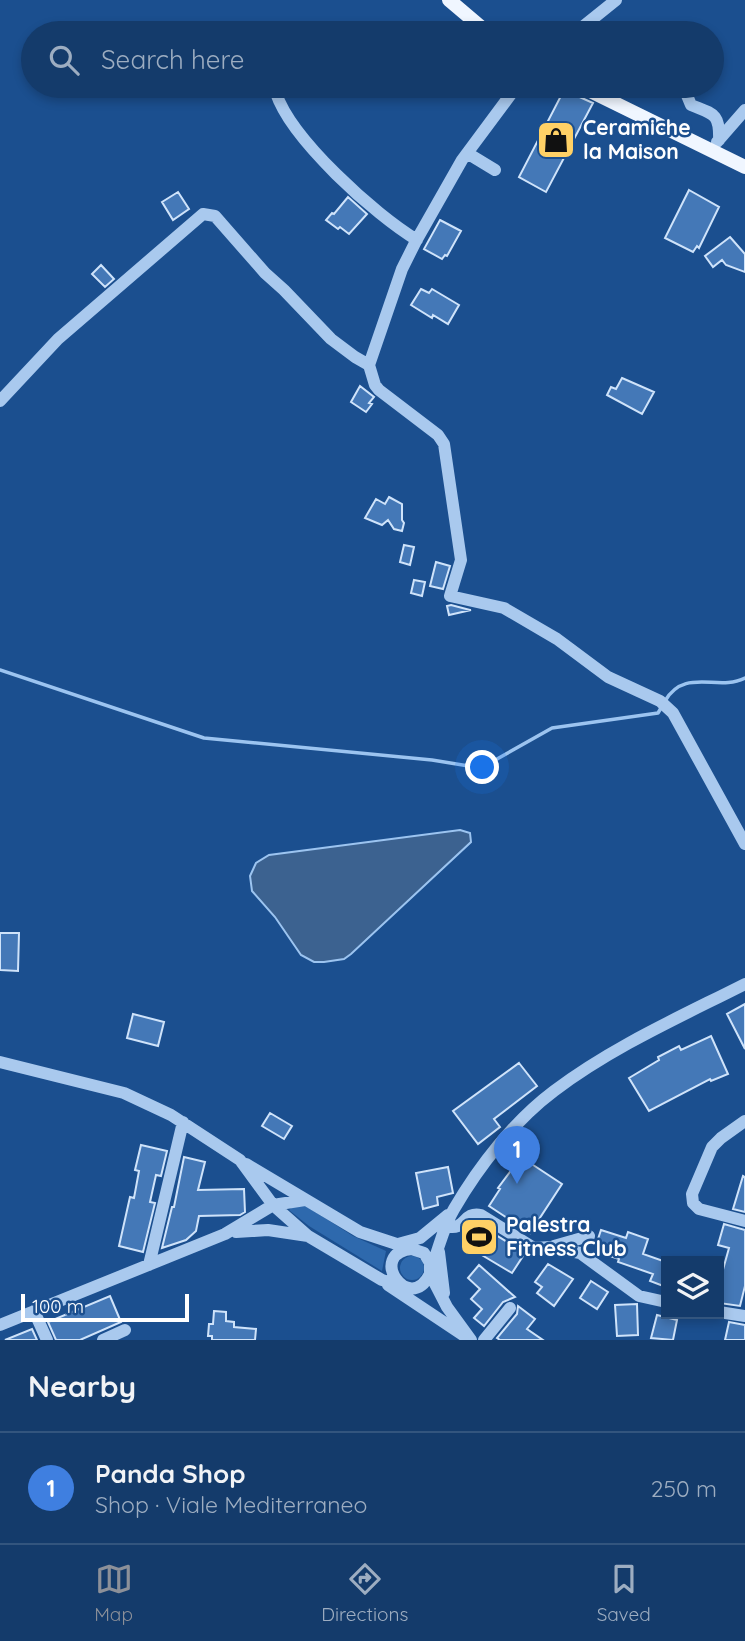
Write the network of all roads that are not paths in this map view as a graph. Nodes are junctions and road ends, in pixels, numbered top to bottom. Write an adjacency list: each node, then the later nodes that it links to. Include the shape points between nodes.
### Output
1 (449, 0): 3 (main road)
2 (617, 0): 4 (street)
3 (474, 21)
4 (590, 21)
5 (278, 98): 14 (street, via 285,114 336,174)
6 (508, 98): 11 (street)
7 (607, 98): 10 (main road)
8 (688, 98): 10 (street, via 691,105 714,114 720,124)
9 (745, 110): 10 (street)
10 (716, 146): 12 (main road)
11 (467, 153): 13 (street); 14 (street)
12 (745, 167)
13 (495, 170)
14 (417, 240): 15 (street, via 402,269)
15 (369, 365): 16 (street, via 331,340 215,216 203,214 58,339); 17 (street, via 379,390 444,444 460,560 450,596 505,608 608,677 667,706)
16 (0, 401)
17 (745, 844)
18 (745, 984): 26 (street, via 606,1055 553,1092 509,1134)
19 (0, 1062): 21 (street, via 124,1093)
20 (745, 1121): 28 (street, via 716,1143 692,1194 699,1209)
21 (183, 1122): 22 (street); 36 (street)
22 (240, 1160): 23 (street); 24 (street)
23 (256, 1181): 25 (street); 27 (street)
24 (305, 1200): 25 (street); 33 (street, via 360,1232)
25 (273, 1205): 27 (street); 31 (street)
26 (453, 1210): 29 (street); 33 (street, via 428,1233)
27 (254, 1218): 30 (street)
28 (745, 1221)
29 (446, 1226): 34 (street, via 460,1226 474,1213 534,1248); 35 (street)
30 (225, 1234): 31 (street, via 268,1230); 36 (street)
31 (308, 1236): 38 (street)
32 (589, 1236): 34 (street)
33 (403, 1247): 37 (street, via 428,1257); 39 (street, via 391,1270)
34 (550, 1247): 40 (street, via 580,1253 634,1293)
35 (439, 1248): 37 (street); 41 (street)
36 (149, 1265): 44 (street)
37 (431, 1271): 39 (street, via 421,1286); 41 (street)
38 (382, 1280): 39 (street); 43 (street)
39 (403, 1286): 43 (street)
40 (661, 1301)
41 (447, 1307): 49 (street)
42 (510, 1308): 53 (street)
43 (424, 1309): 49 (street)
44 (34, 1311): 47 (street); 50 (street)
45 (724, 1312): 46 (street)
46 (745, 1317)
47 (0, 1325)
48 (125, 1330): 51 (street)
49 (457, 1332): 52 (street)
50 (47, 1340)
51 (103, 1340)
52 (470, 1340)
53 (484, 1340)

